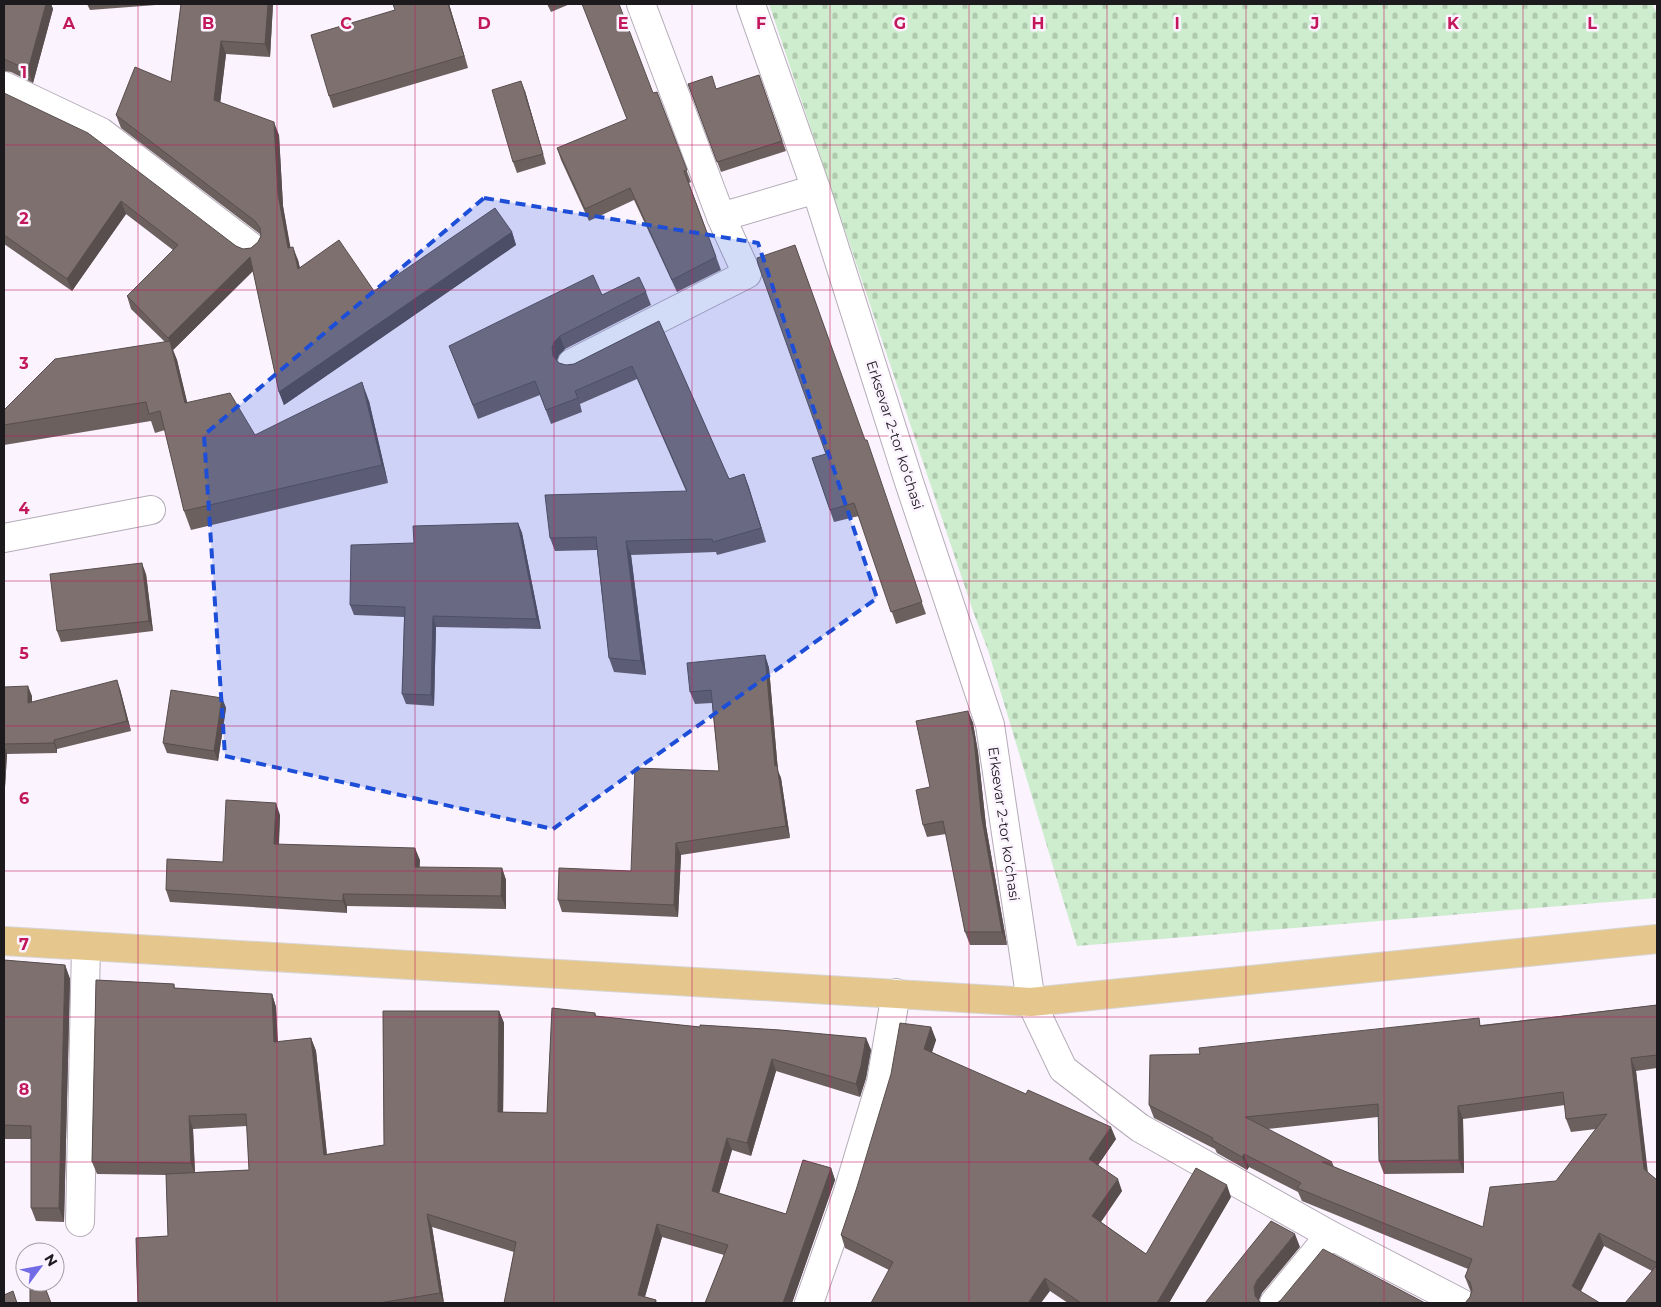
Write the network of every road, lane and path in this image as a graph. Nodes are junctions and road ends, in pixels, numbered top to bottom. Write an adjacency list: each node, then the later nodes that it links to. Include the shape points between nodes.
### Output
1 (641, 4): 5 (street)
2 (751, 5): 4 (street, Erksevar 2-tor koʻchasi)
3 (4, 86): 6 (street, via 101,132)
4 (816, 189): 5 (street); 14 (street, Erksevar 2-tor koʻchasi, via 990,725)
5 (721, 217): 7 (street, via 747,274)
6 (250, 246)
7 (572, 363)
8 (150, 510): 9 (street)
9 (4, 538)
10 (1657, 939): 14 (main road)
11 (4, 941): 12 (main road)
12 (86, 946): 13 (main road); 15 (street)
13 (896, 993): 14 (main road); 17 (street, via 880,1082 847,1195)
14 (1031, 1002): 16 (street, Erksevar 2-tor koʻchasi, via 1063,1069 1140,1128)
15 (80, 1222)
16 (1330, 1235): 18 (street); 19 (street, Erksevar 2-tor koʻchasi)
17 (809, 1303)
18 (1274, 1303)
19 (1461, 1303)

